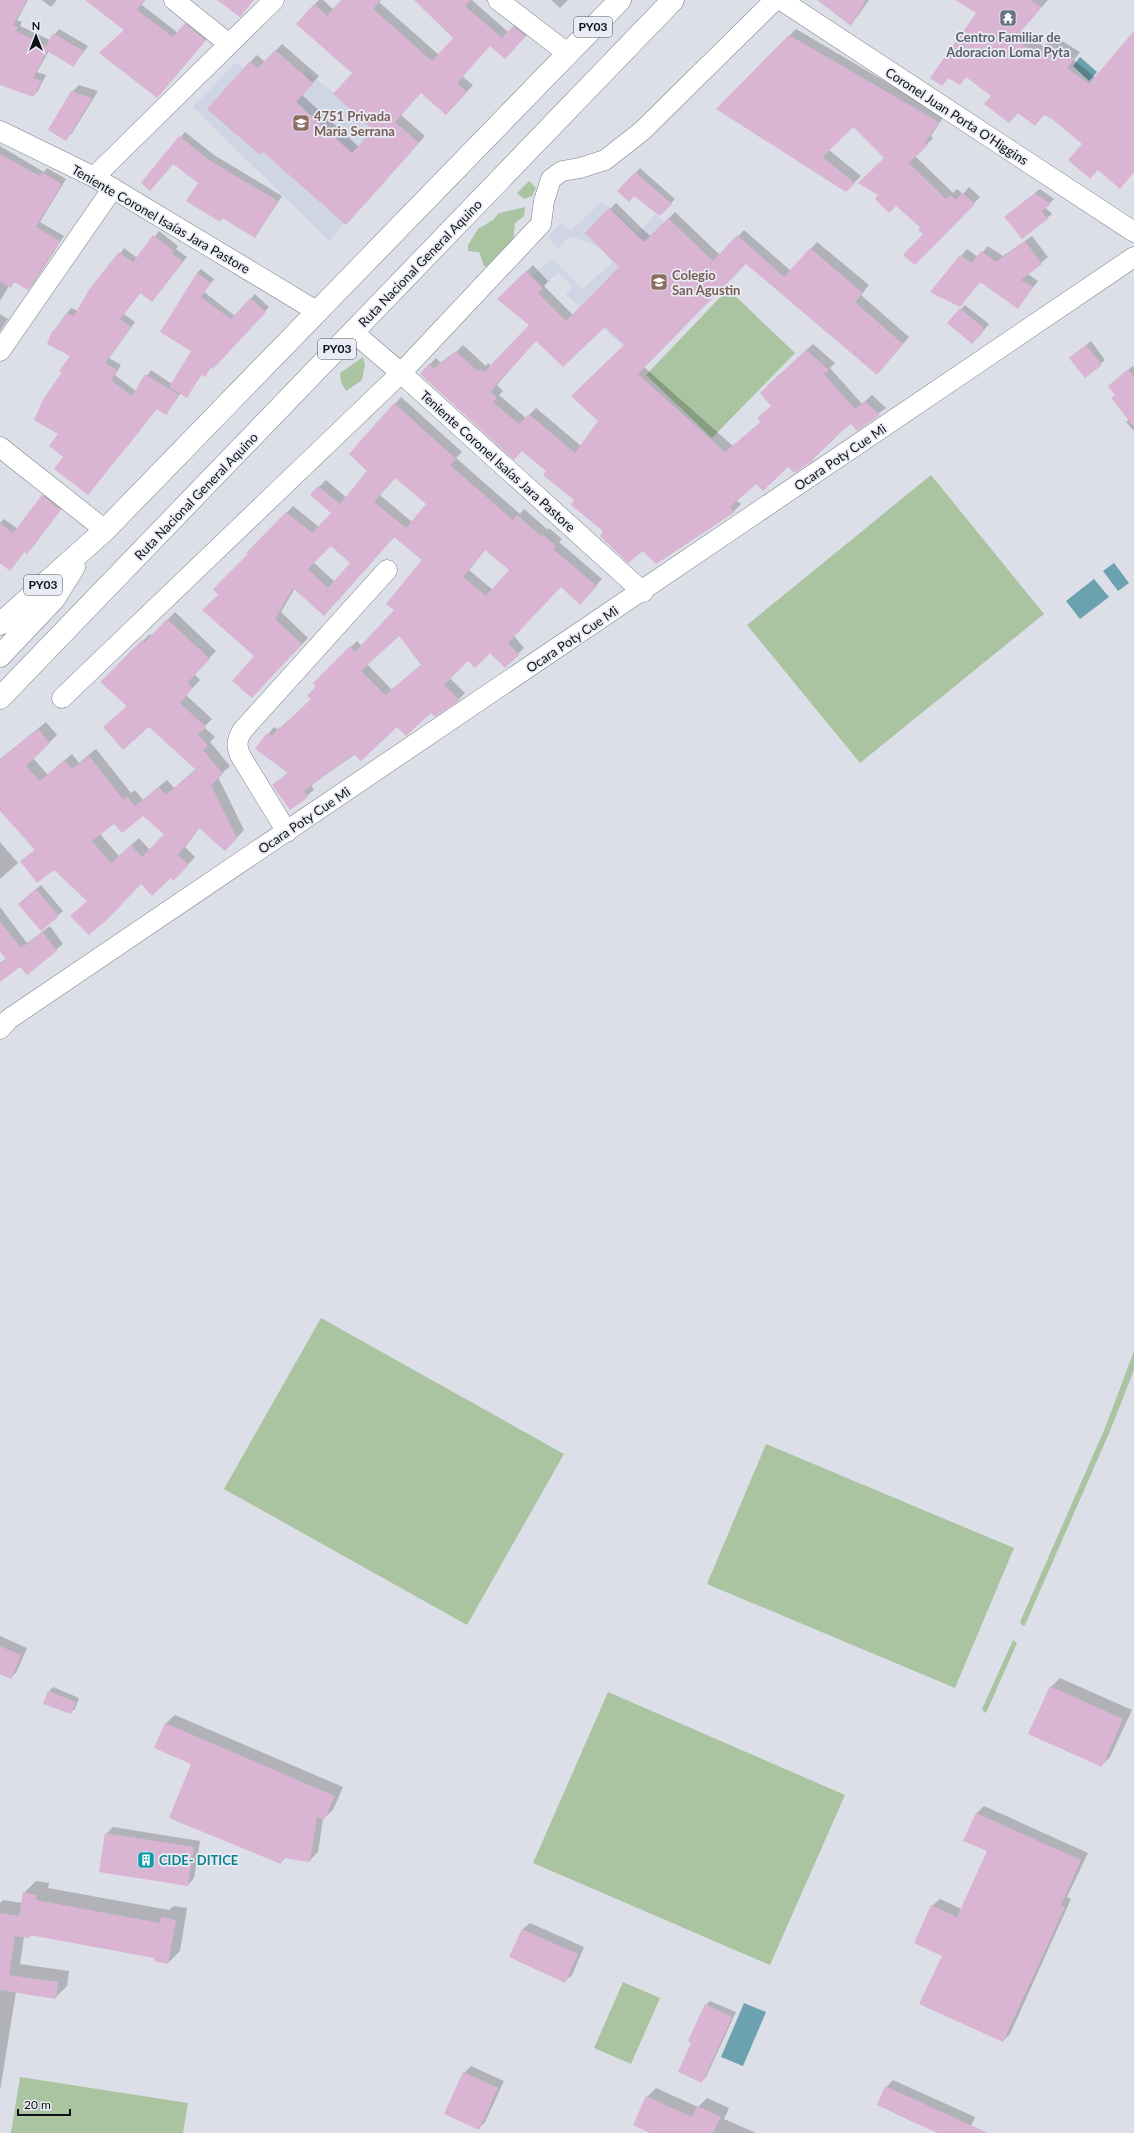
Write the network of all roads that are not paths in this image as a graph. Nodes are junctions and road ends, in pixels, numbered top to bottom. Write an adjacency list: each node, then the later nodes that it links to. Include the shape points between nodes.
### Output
1 (174, 0): 8 (street)
2 (274, 0): 8 (street)
3 (498, 0): 9 (street)
4 (620, 0): 9 (highway, PY03)
5 (673, 0): 16 (highway, Ruta Nacional General Aquino / PY03)
6 (775, 0): 18 (street, via 642,131 605,160 562,171 552,179 544,201 541,224)
7 (781, 0): 13 (street, Coronel Juan Porta O'Higgins)
8 (229, 44): 11 (street)
9 (567, 53): 15 (highway, PY03)
10 (0, 131): 11 (street, Teniente Coronel Isaías Jara Pastore)
11 (94, 177): 12 (street, Teniente Coronel Isaías Jara Pastore)
12 (113, 188): 15 (street, Teniente Coronel Isaías Jara Pastore); 17 (street)
13 (1134, 232)
14 (1131, 264): 23 (street, Ocara Poty Cue Mi)
15 (318, 312): 20 (highway, PY03)
16 (353, 332): 18 (street, Teniente Coronel Isaías Jara Pastore); 26 (highway, Ruta Nacional General Aquino / PY03)
17 (0, 351)
18 (401, 373): 23 (street, Teniente Coronel Isaías Jara Pastore); 27 (street)
19 (0, 447): 20 (street)
20 (105, 530): 21 (highway, PY03)
21 (87, 546): 24 (highway, PY03); 25 (highway, via 54,599)
22 (387, 570): 28 (street, via 242,731 237,740 240,755)
23 (643, 592): 28 (street, Ocara Poty Cue Mi)
24 (0, 624)
25 (0, 656)
26 (0, 698)
27 (62, 698)
28 (286, 832): 29 (street, Ocara Poty Cue Mi)
29 (3, 1019)

